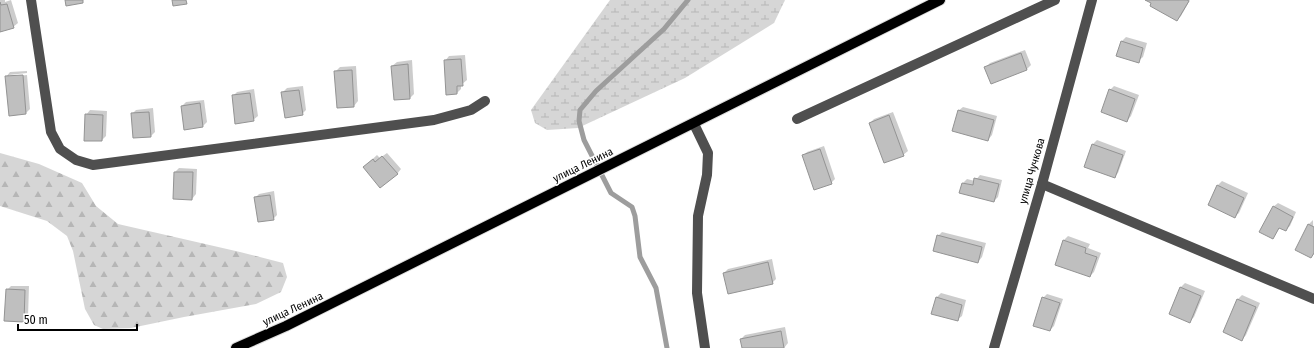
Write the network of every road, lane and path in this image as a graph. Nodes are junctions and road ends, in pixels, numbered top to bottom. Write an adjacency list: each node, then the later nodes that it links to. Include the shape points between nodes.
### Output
1 (31, 0): 5 (street, via 51,132 60,149 76,160 93,164 434,120 470,110)
2 (940, 0): 7 (main road, улица Ленина)
3 (1055, 0): 6 (street)
4 (1092, 0): 8 (street, улица Чучкова)
5 (485, 101)
6 (798, 119)
7 (694, 124): 10 (main road, улица Ленина, via 286,326); 11 (street, via 708,153 707,175 698,216 697,293)
8 (1042, 184): 9 (street); 12 (street, улица Чучкова)
9 (1314, 300)
10 (236, 348)
11 (705, 348)
12 (994, 348)

